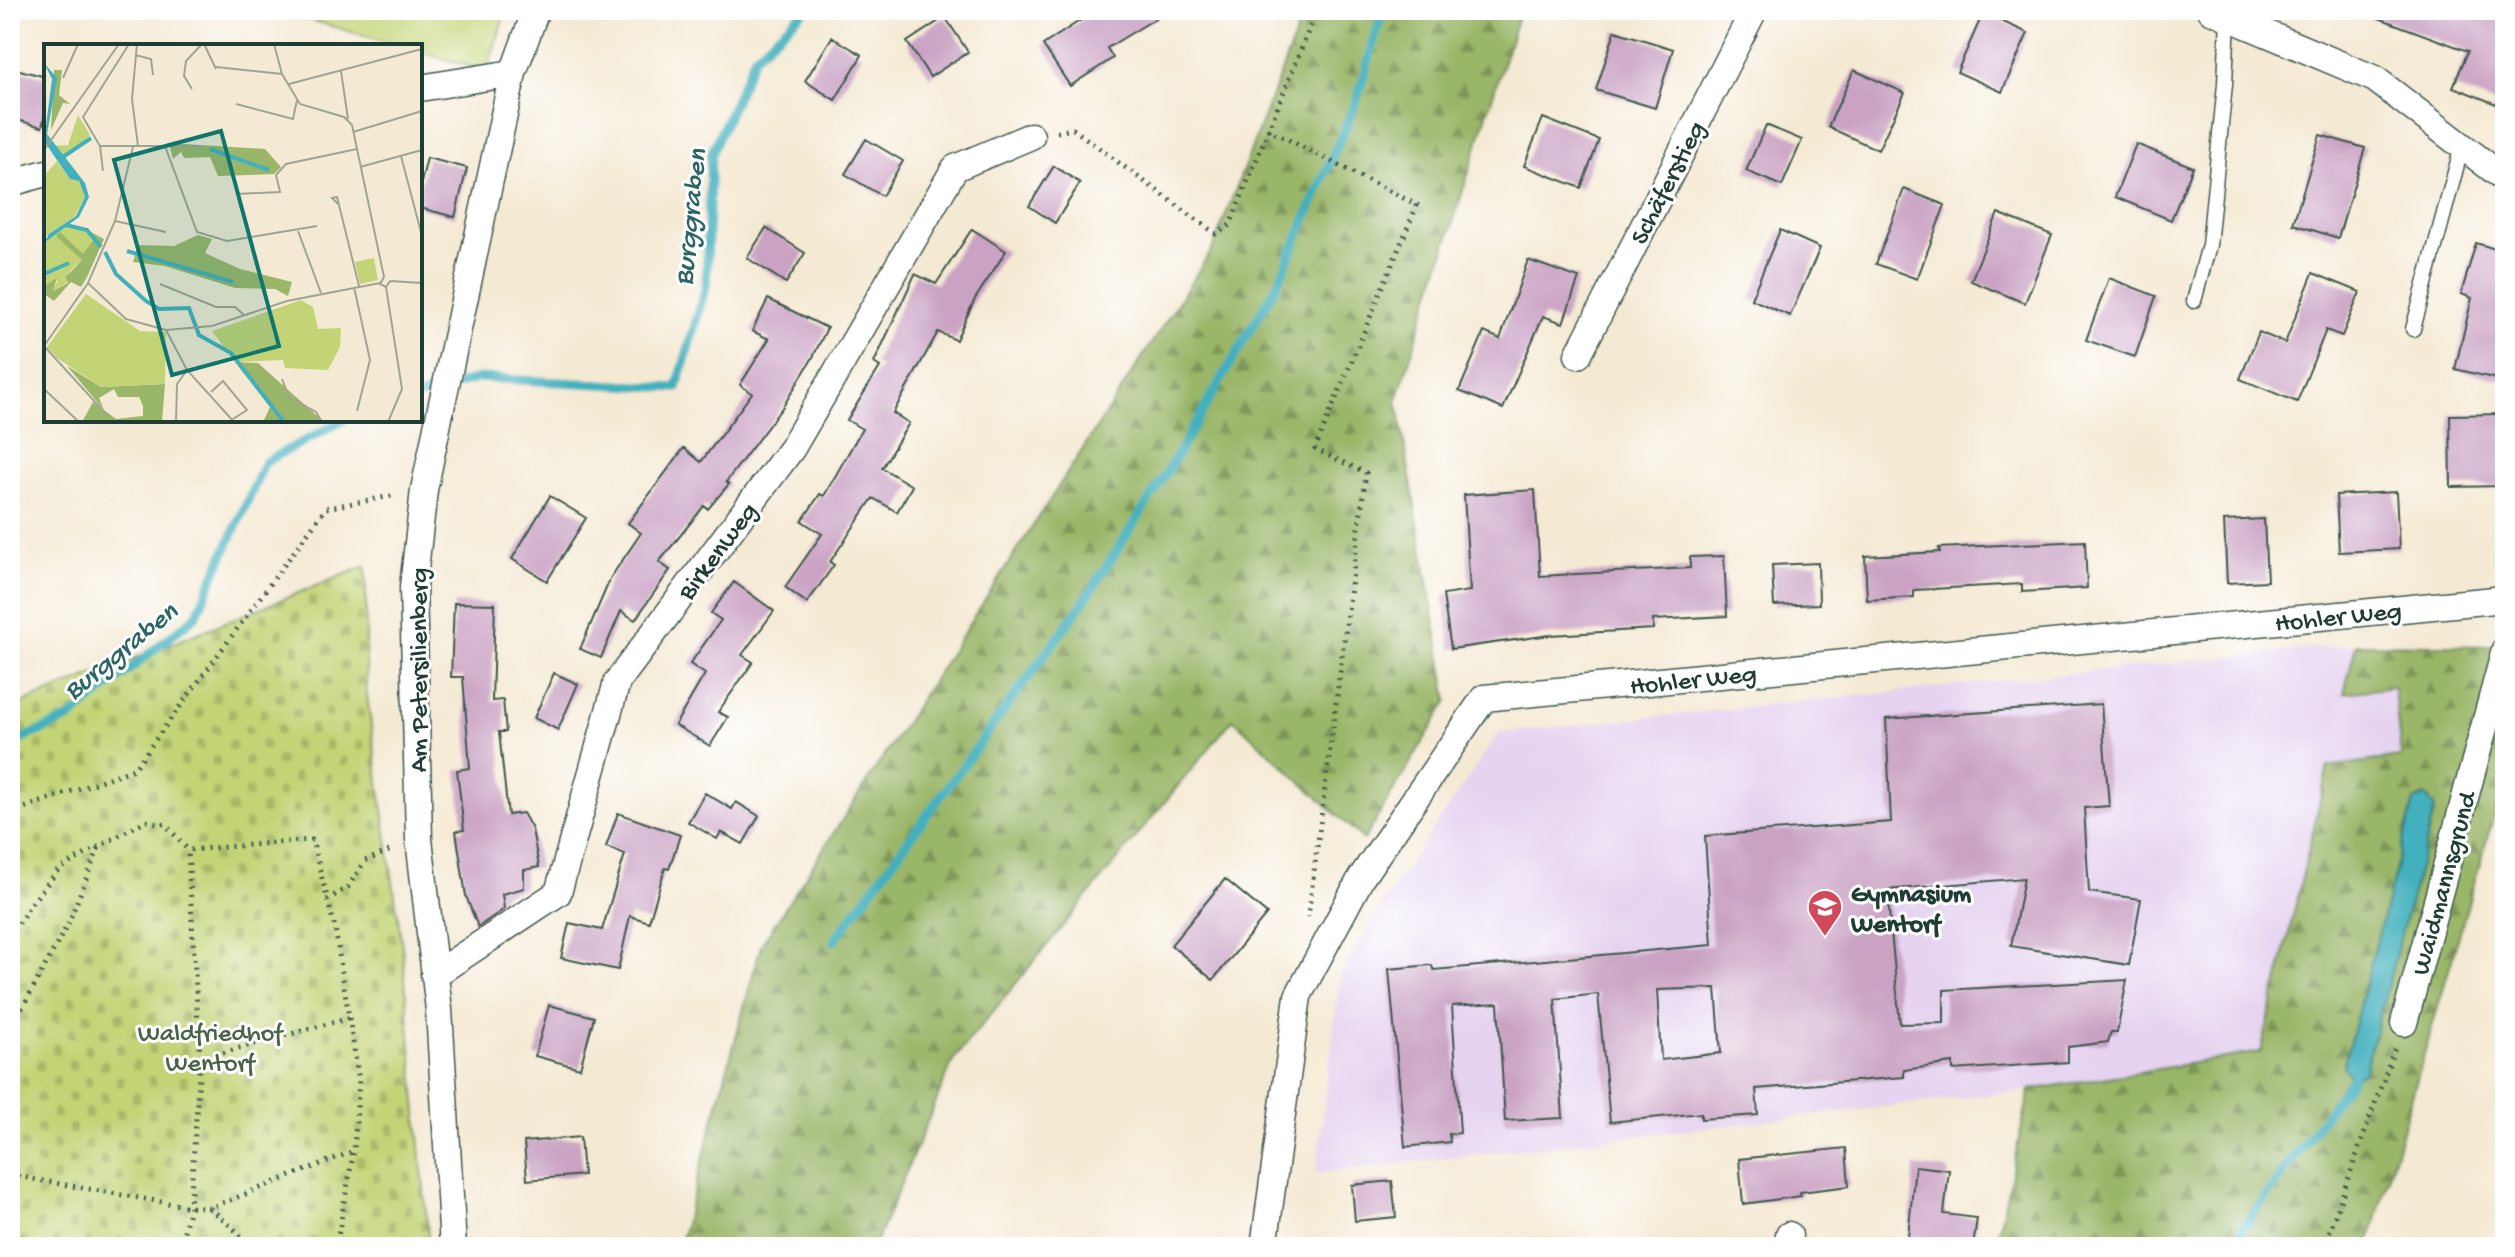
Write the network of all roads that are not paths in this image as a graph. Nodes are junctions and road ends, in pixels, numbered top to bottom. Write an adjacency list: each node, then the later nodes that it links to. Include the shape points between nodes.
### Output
1 (536, 10): 4 (street, Am Petersilienberg)
2 (1754, 10): 13 (street, Schäferstieg)
3 (2220, 13): 7 (street, via 2375,79); 11 (lane, via 2225,84 2209,245)
4 (513, 73): 5 (street); 16 (street, Am Petersilienberg, via 424,490 413,587 419,839)
5 (422, 88)
6 (1031, 136): 16 (street, Birkenweg, via 955,168 792,448 617,682 558,893)
7 (2462, 146): 9 (street); 12 (lane)
8 (44, 174): 10 (street)
9 (2505, 179)
10 (10, 182)
11 (2194, 301)
12 (2413, 329)
13 (1578, 355)
14 (2505, 599): 19 (street, Hohler Weg, via 1484,698 1361,878 1298,996)
15 (2505, 650): 17 (street, Waidmannsgrund)
16 (434, 975): 18 (street, Am Petersilienberg)
17 (2404, 1023)
18 (453, 1247)
19 (1264, 1247)

